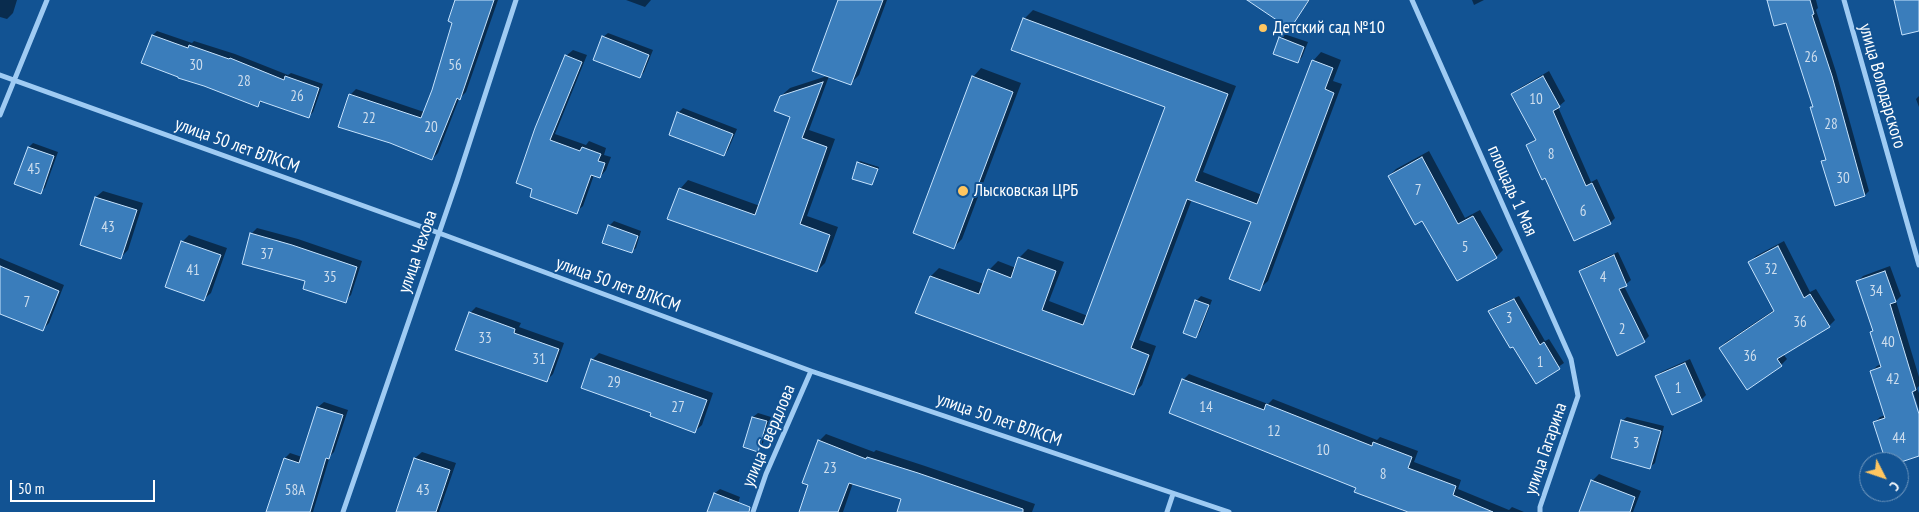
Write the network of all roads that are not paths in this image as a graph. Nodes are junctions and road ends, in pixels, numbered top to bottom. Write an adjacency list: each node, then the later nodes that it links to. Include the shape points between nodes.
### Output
1 (47, 0): 6 (street)
2 (516, 0): 8 (street, улица Чехова)
3 (1412, 0): 11 (street, площадь 1 Мая, via 1572,359)
4 (1844, 0): 9 (street, улица Володарского)
5 (0, 76): 6 (street, улица 50 лет ВЛКСМ)
6 (14, 80): 7 (street); 8 (street, улица 50 лет ВЛКСМ)
7 (0, 115)
8 (439, 233): 10 (street, улица 50 лет ВЛКСМ); 13 (street, улица Чехова)
9 (1919, 265)
10 (811, 371): 12 (street, улица 50 лет ВЛКСМ); 14 (street, улица Свердлова)
11 (1578, 396): 17 (street, улица Гагарина)
12 (1174, 494): 15 (street); 16 (street, улица 50 лет ВЛКСМ)
13 (344, 512)
14 (752, 512)
15 (1167, 512)
16 (1229, 512)
17 (1540, 512)

